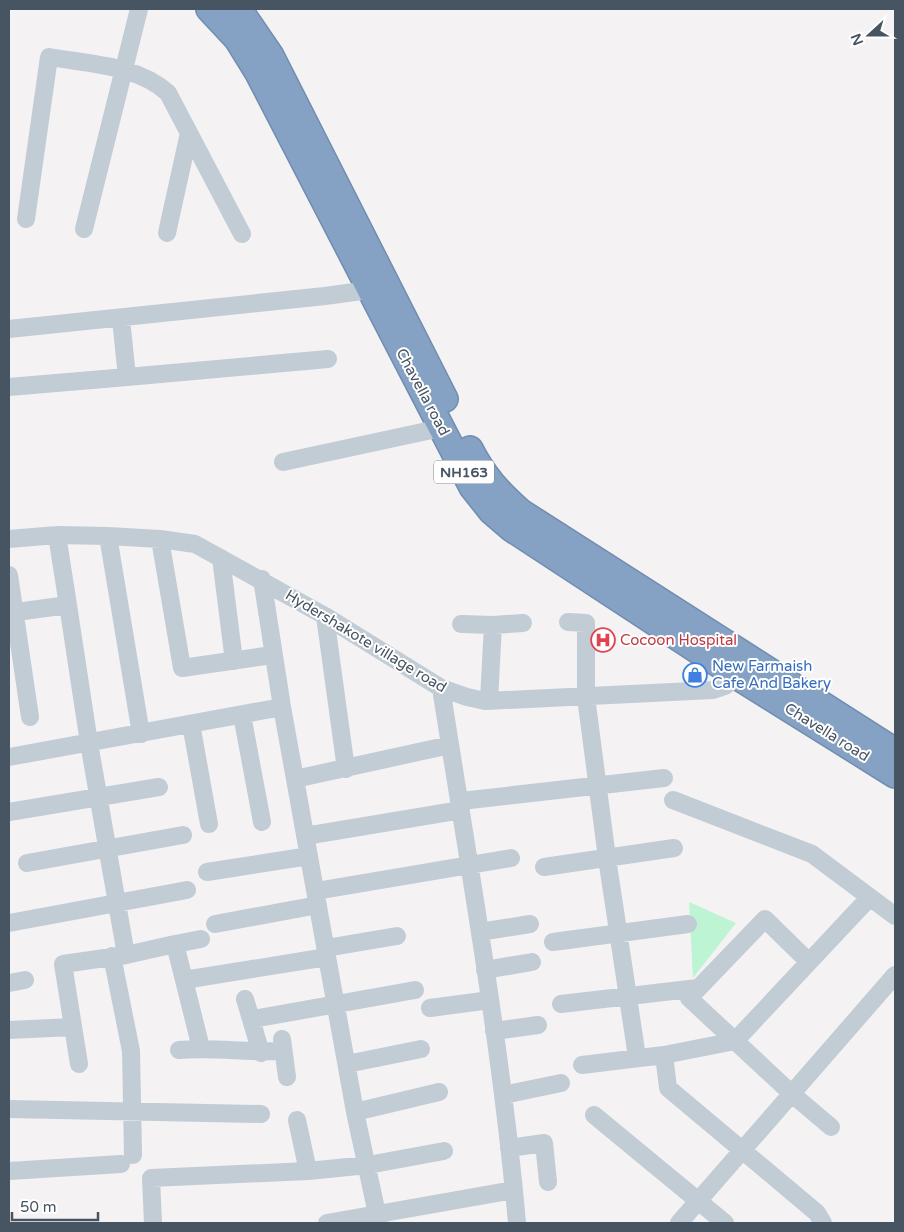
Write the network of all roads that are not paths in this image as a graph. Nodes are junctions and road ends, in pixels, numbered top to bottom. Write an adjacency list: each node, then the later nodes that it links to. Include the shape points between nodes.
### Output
1 (139, 9): 4 (street)
2 (209, 9): 10 (highway, Chavella road / NH163, via 238,39)
3 (239, 9): 10 (highway, Chavella road / NH163, via 271,56)
4 (122, 69): 5 (street, via 160,85 168,93); 6 (street, via 49,57); 7 (street)
5 (189, 133): 8 (street); 9 (street)
6 (26, 219)
7 (84, 230)
8 (167, 234)
9 (242, 234)
10 (377, 284): 11 (street); 16 (highway, Chavella road / NH163); 34 (highway, Chavella road / NH163, via 479,468 498,492 521,512)
11 (120, 319): 12 (street); 14 (street)
12 (9, 329)
13 (328, 359): 14 (street)
14 (126, 377): 15 (street)
15 (9, 388)
16 (441, 428): 17 (street); 34 (highway, Chavella road / NH163, via 472,488 491,511 512,528)
17 (283, 462)
18 (57, 535): 19 (street, Hydershakote village road); 20 (street, Hydershakote village road); 25 (street)
19 (108, 536): 21 (street, Hydershakote village road); 42 (street)
20 (9, 538)
21 (160, 538): 22 (street, Hydershakote village road, via 195,544); 33 (street, via 182,668)
22 (221, 558): 24 (street, Hydershakote village road); 33 (street)
23 (9, 576): 26 (street)
24 (262, 579): 27 (street, Hydershakote village road); 32 (street)
25 (68, 604): 26 (street); 43 (street)
26 (12, 613): 40 (street)
27 (324, 616): 35 (street, Hydershakote village road); 47 (street)
28 (568, 622): 36 (street, via 586,623)
29 (523, 623): 31 (street)
30 (461, 624): 31 (street)
31 (493, 625): 37 (street)
32 (272, 655): 33 (street); 38 (street)
33 (234, 661)
34 (746, 670): 36 (street, Hydershakote village road, via 726,686 713,690); 45 (highway, Chavella road / NH163); 48 (highway, Chavella road / NH163)
35 (441, 688): 37 (street, Hydershakote village road); 44 (street)
36 (586, 697): 37 (street, Hydershakote village road); 52 (street)
37 (489, 700)
38 (282, 707): 39 (street); 50 (street)
39 (242, 715): 41 (street); 57 (street)
40 (30, 717)
41 (191, 724): 42 (street); 58 (street)
42 (141, 734): 43 (street)
43 (89, 743): 46 (street); 53 (street)
44 (450, 745): 47 (street); 55 (street)
45 (895, 751)
46 (9, 757)
47 (346, 769): 50 (street)
48 (895, 775)
49 (664, 778): 52 (street)
50 (295, 779): 60 (street)
51 (159, 787): 53 (street)
52 (599, 787): 55 (street); 65 (street)
53 (98, 795): 56 (street); 62 (street)
54 (673, 800): 71 (street, via 812,854)
55 (461, 805): 60 (street); 67 (street)
56 (9, 812)
57 (262, 822)
58 (209, 824)
59 (183, 835): 62 (street)
60 (305, 836): 63 (street)
61 (674, 848): 65 (street)
62 (107, 850): 66 (street); 73 (street)
63 (309, 856): 69 (street); 72 (street)
64 (511, 858): 67 (street)
65 (607, 858): 68 (street); 80 (street)
66 (27, 863)
67 (468, 864): 72 (street); 79 (street)
68 (544, 867)
69 (207, 872)
70 (187, 890): 73 (street)
71 (870, 897): 74 (street); 88 (street)
72 (317, 898): 76 (street); 85 (street)
73 (117, 901): 75 (street); 86 (street)
74 (895, 916)
75 (9, 923)
76 (215, 924)
77 (530, 924): 79 (street)
78 (688, 924): 80 (street)
79 (480, 932): 89 (street)
80 (618, 934): 83 (street); 94 (street)
81 (397, 936): 85 (street)
82 (201, 939): 84 (street)
83 (552, 942)
84 (175, 944): 86 (street); 91 (street)
85 (326, 952): 91 (street); 97 (street)
86 (119, 956): 102 (street, via 63,964); 121 (street, via 131,1051)
87 (532, 962): 89 (street)
88 (809, 962): 92 (street, via 765,918); 105 (street)
89 (485, 970): 96 (street)
90 (895, 975): 119 (street)
91 (184, 980): 106 (street)
92 (698, 988): 94 (street); 105 (street, via 689,998)
93 (415, 990): 97 (street)
94 (627, 996): 98 (street); 111 (street)
95 (245, 998): 100 (street)
96 (490, 1000): 99 (street); 104 (street)
97 (336, 1003): 100 (street); 113 (street)
98 (561, 1004)
99 (430, 1008)
100 (252, 1019): 109 (street)
101 (538, 1025): 104 (street)
102 (74, 1027): 103 (street); 112 (street)
103 (9, 1030)
104 (494, 1031): 118 (street)
105 (735, 1041): 110 (street); 119 (street)
106 (201, 1048): 108 (street); 109 (street)
107 (421, 1049): 113 (street)
108 (180, 1050)
109 (262, 1053): 115 (street, via 282,1045)
110 (664, 1055): 111 (street); 128 (street, via 668,1088)
111 (637, 1057): 114 (street)
112 (80, 1064)
113 (347, 1064): 122 (street)
114 (582, 1065)
115 (288, 1078)
116 (561, 1084): 118 (street)
117 (439, 1092): 122 (street)
118 (504, 1094): 127 (street)
119 (792, 1094): 126 (street); 128 (street)
120 (9, 1109): 121 (street)
121 (134, 1111): 123 (street); 131 (street, via 127,1160)
122 (355, 1112): 130 (street)
123 (261, 1114)
124 (594, 1115): 135 (street)
125 (297, 1120): 132 (street)
126 (831, 1127)
127 (509, 1148): 133 (street, via 544,1143); 134 (street)
128 (743, 1150): 135 (street); 142 (street, via 818,1213)
129 (444, 1151): 130 (street)
130 (368, 1165): 132 (street); 136 (street)
131 (9, 1171)
132 (308, 1171): 137 (street, via 151,1178)
133 (548, 1182)
134 (514, 1190): 136 (street); 139 (street)
135 (698, 1202): 140 (street); 141 (street)
136 (378, 1219): 138 (street)
137 (153, 1223)
138 (326, 1223)
139 (517, 1223)
140 (679, 1223)
141 (725, 1223)
142 (823, 1223)

